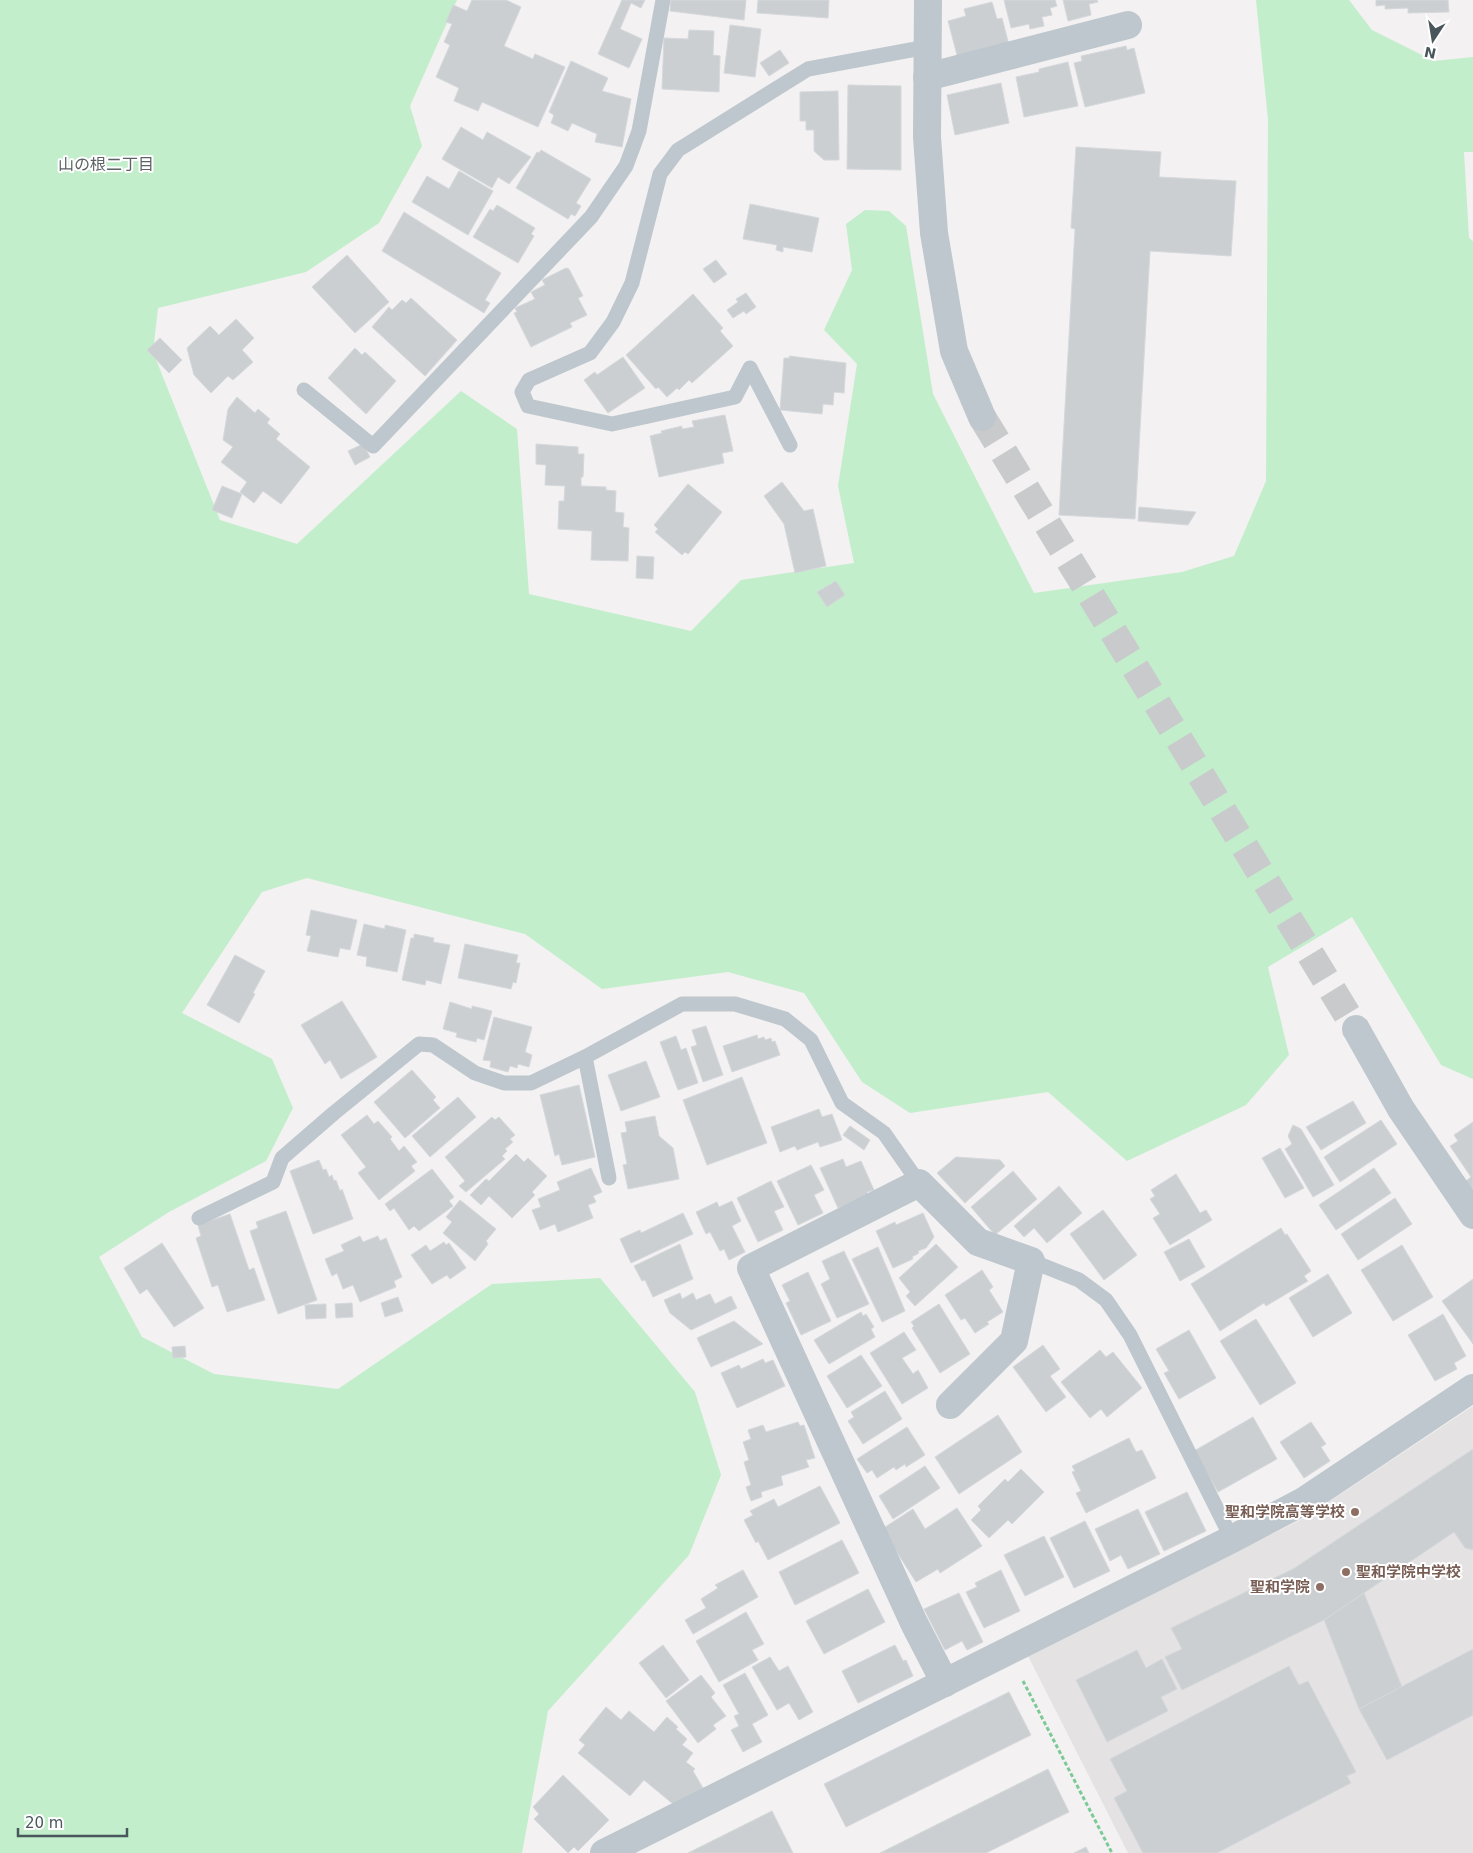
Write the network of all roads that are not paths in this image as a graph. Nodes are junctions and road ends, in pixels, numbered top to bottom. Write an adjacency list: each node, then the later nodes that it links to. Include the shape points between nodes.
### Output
1 (663, 0): 6 (lane, via 639,131 626,166 591,217 374,446)
2 (928, 0): 4 (street)
3 (1128, 25): 5 (street)
4 (927, 47): 5 (street); 8 (lane, via 808,69 678,150 660,174 632,283 614,322 590,353 529,380 522,392 528,406 612,424 735,397 750,368)
5 (927, 77): 7 (street, via 927,138 934,233 954,351)
6 (304, 390)
7 (982, 417)
8 (790, 445)
9 (1356, 1029): 13 (street, via 1401,1109)
10 (585, 1057): 11 (lane); 12 (lane, via 682,1004 735,1004 784,1019 812,1040 842,1103 884,1133); 14 (lane, via 532,1083 504,1083 475,1073 433,1045 419,1044 282,1158 273,1182)
11 (609, 1178)
12 (919, 1183): 15 (street, via 978,1242); 19 (street, via 752,1268 914,1623)
13 (1473, 1215)
14 (199, 1218)
15 (1032, 1261): 17 (street, via 1014,1341); 18 (lane, via 1079,1280 1106,1300 1130,1335)
16 (1473, 1388): 18 (street, via 1304,1501)
17 (950, 1404)
18 (1232, 1539): 19 (street)
19 (945, 1683): 20 (street)
20 (604, 1853)

